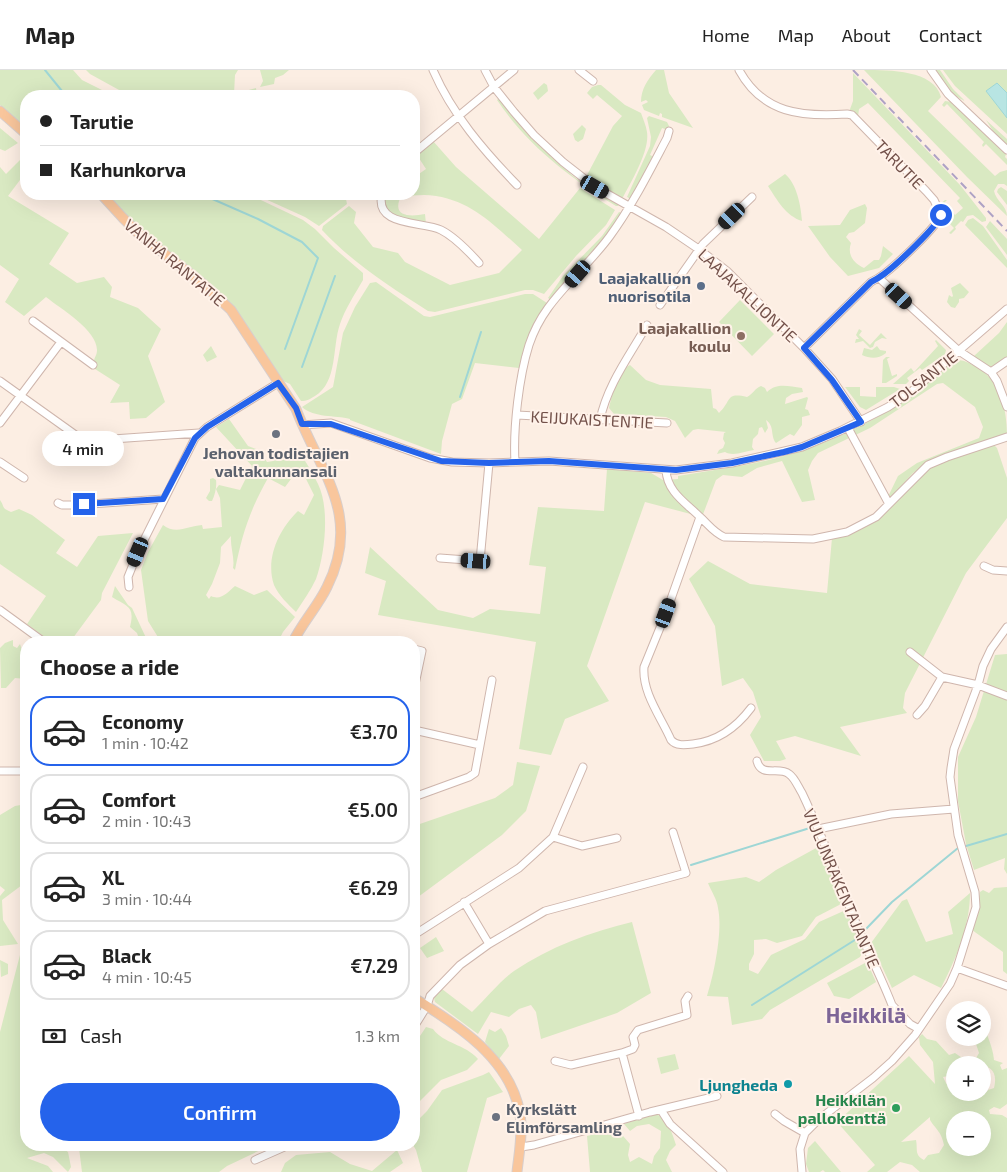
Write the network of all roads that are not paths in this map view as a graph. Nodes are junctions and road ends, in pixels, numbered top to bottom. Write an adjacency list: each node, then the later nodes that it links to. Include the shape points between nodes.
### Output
1 (433, 70): 10 (street)
2 (485, 70): 8 (street, LAAJAKALLIONTIE)
3 (514, 70): 8 (street)
4 (579, 70): 7 (street)
5 (739, 70): 22 (street, TARUTIE, via 763,98 788,111 812,116 852,115 934,200 940,218)
6 (930, 70): 14 (street, via 948,94)
7 (592, 81)
8 (494, 87): 10 (street); 19 (street, LAAJAKALLIONTIE, via 534,135 563,162 595,187)
9 (0, 111): 11 (main road)
10 (459, 116): 13 (street); 15 (street, via 486,153)
11 (20, 129)
12 (669, 131): 19 (street)
13 (420, 147)
14 (1007, 150)
15 (517, 186)
16 (752, 197): 20 (street)
17 (107, 200): 34 (main road, VANHA RANTATIE, via 134,229 231,310)
18 (381, 200): 21 (street, via 384,211 390,216 442,230)
19 (630, 207): 20 (street, LAAJAKALLIONTIE); 37 (street, via 541,320 529,345)
20 (700, 250): 23 (street); 28 (street, LAAJAKALLIONTIE, via 726,271)
21 (480, 263)
22 (879, 278): 28 (street, TARUTIE, via 871,282); 29 (street)
23 (660, 305)
24 (1007, 309): 29 (street, TOLSANTIE)
25 (33, 321): 27 (street)
26 (647, 325): 38 (street, via 609,392)
27 (61, 342): 31 (street); 35 (street)
28 (804, 348): 40 (street, LAAJAKALLIONTIE, via 832,380)
29 (958, 351): 32 (street); 40 (street, TOLSANTIE, via 911,392)
30 (1007, 361): 32 (street)
31 (93, 364)
32 (991, 372): 36 (street)
33 (0, 381): 35 (street)
34 (278, 383): 42 (main road, VANHA RANTATIE); 44 (street)
35 (20, 396): 39 (street); 44 (street, via 84,441)
36 (1007, 407)
37 (517, 415): 38 (street, KEIJUKAISTENTIE); 47 (street)
38 (600, 420): 41 (street, KEIJUKAISTENTIE)
39 (0, 422)
40 (861, 422): 43 (street, TOLSANTIE)
41 (667, 423)
42 (302, 424): 48 (street, TOLSANTIE, via 331,424 441,461); 62 (main road, VANHA RANTATIE, via 334,493 340,516 340,538 339,556 327,587)
43 (848, 428): 49 (street, TOLSANTIE, via 802,447 767,456 706,467); 53 (street)
44 (199, 433): 51 (street)
45 (1007, 437): 53 (street, via 928,465)
46 (0, 462): 50 (street)
47 (515, 462): 48 (street, TOLSANTIE); 49 (street, TOLSANTIE, via 549,461)
48 (489, 463): 55 (street, via 480,560)
49 (666, 470): 54 (street, via 670,486)
50 (24, 478)
51 (163, 499): 52 (street, via 73,505); 58 (street, via 130,569)
52 (58, 503)
53 (889, 504): 54 (street, via 876,517 846,532 813,539 724,537 715,533)
54 (700, 517): 68 (street, via 644,667 648,691 673,743 686,745 714,740 737,726)
55 (440, 558)
56 (984, 566): 57 (street)
57 (1007, 571)
58 (129, 587)
59 (0, 610): 61 (street)
60 (1007, 627): 66 (street, via 986,658)
61 (36, 636)
62 (297, 636)
63 (910, 652): 64 (street)
64 (942, 677): 66 (street); 69 (street)
65 (492, 680): 71 (street)
66 (978, 685): 67 (street); 78 (street, via 952,759 950,777)
67 (1007, 696)
68 (751, 708)
69 (917, 715)
70 (420, 731): 71 (street)
71 (480, 745): 77 (street, via 473,775)
72 (757, 761): 79 (street, VIULUNRAKENTAJANTIE, via 763,770 781,771 796,781)
73 (0, 764): 76 (street)
74 (583, 767): 81 (street)
75 (20, 771): 76 (street)
76 (0, 772)
77 (420, 795)
78 (954, 809): 79 (street, via 891,814); 86 (street, via 976,902)
79 (818, 829): 92 (street, VIULUNRAKENTAJANTIE, via 892,1005)
80 (673, 832): 85 (street, via 686,873 544,912)
81 (553, 837): 82 (street, via 582,846); 83 (street, via 519,868)
82 (617, 838)
83 (464, 902): 84 (street); 85 (street)
84 (420, 932)
85 (489, 944): 90 (street, via 454,970 430,996)
86 (956, 968): 87 (street); 92 (street, via 950,984)
87 (1007, 986)
88 (688, 996): 93 (street, via 685,1001 687,1015 638,1030 633,1037 633,1049)
89 (420, 1002): 90 (main road)
90 (427, 1006): 91 (street); 100 (main road, via 473,1038 508,1081 520,1115)
91 (420, 1017)
92 (919, 1029): 99 (street, via 892,1061)
93 (622, 1053): 94 (street, via 571,1065); 98 (street)
94 (555, 1061)
95 (717, 1096): 96 (street)
96 (661, 1110): 98 (street); 104 (street, via 670,1124)
97 (775, 1114): 99 (street)
98 (639, 1116): 100 (street)
99 (805, 1133): 105 (street, via 800,1149)
100 (520, 1147): 103 (main road)
101 (275, 1151): 102 (street)
102 (255, 1160)
103 (517, 1172)
104 (723, 1172)
105 (802, 1172)

